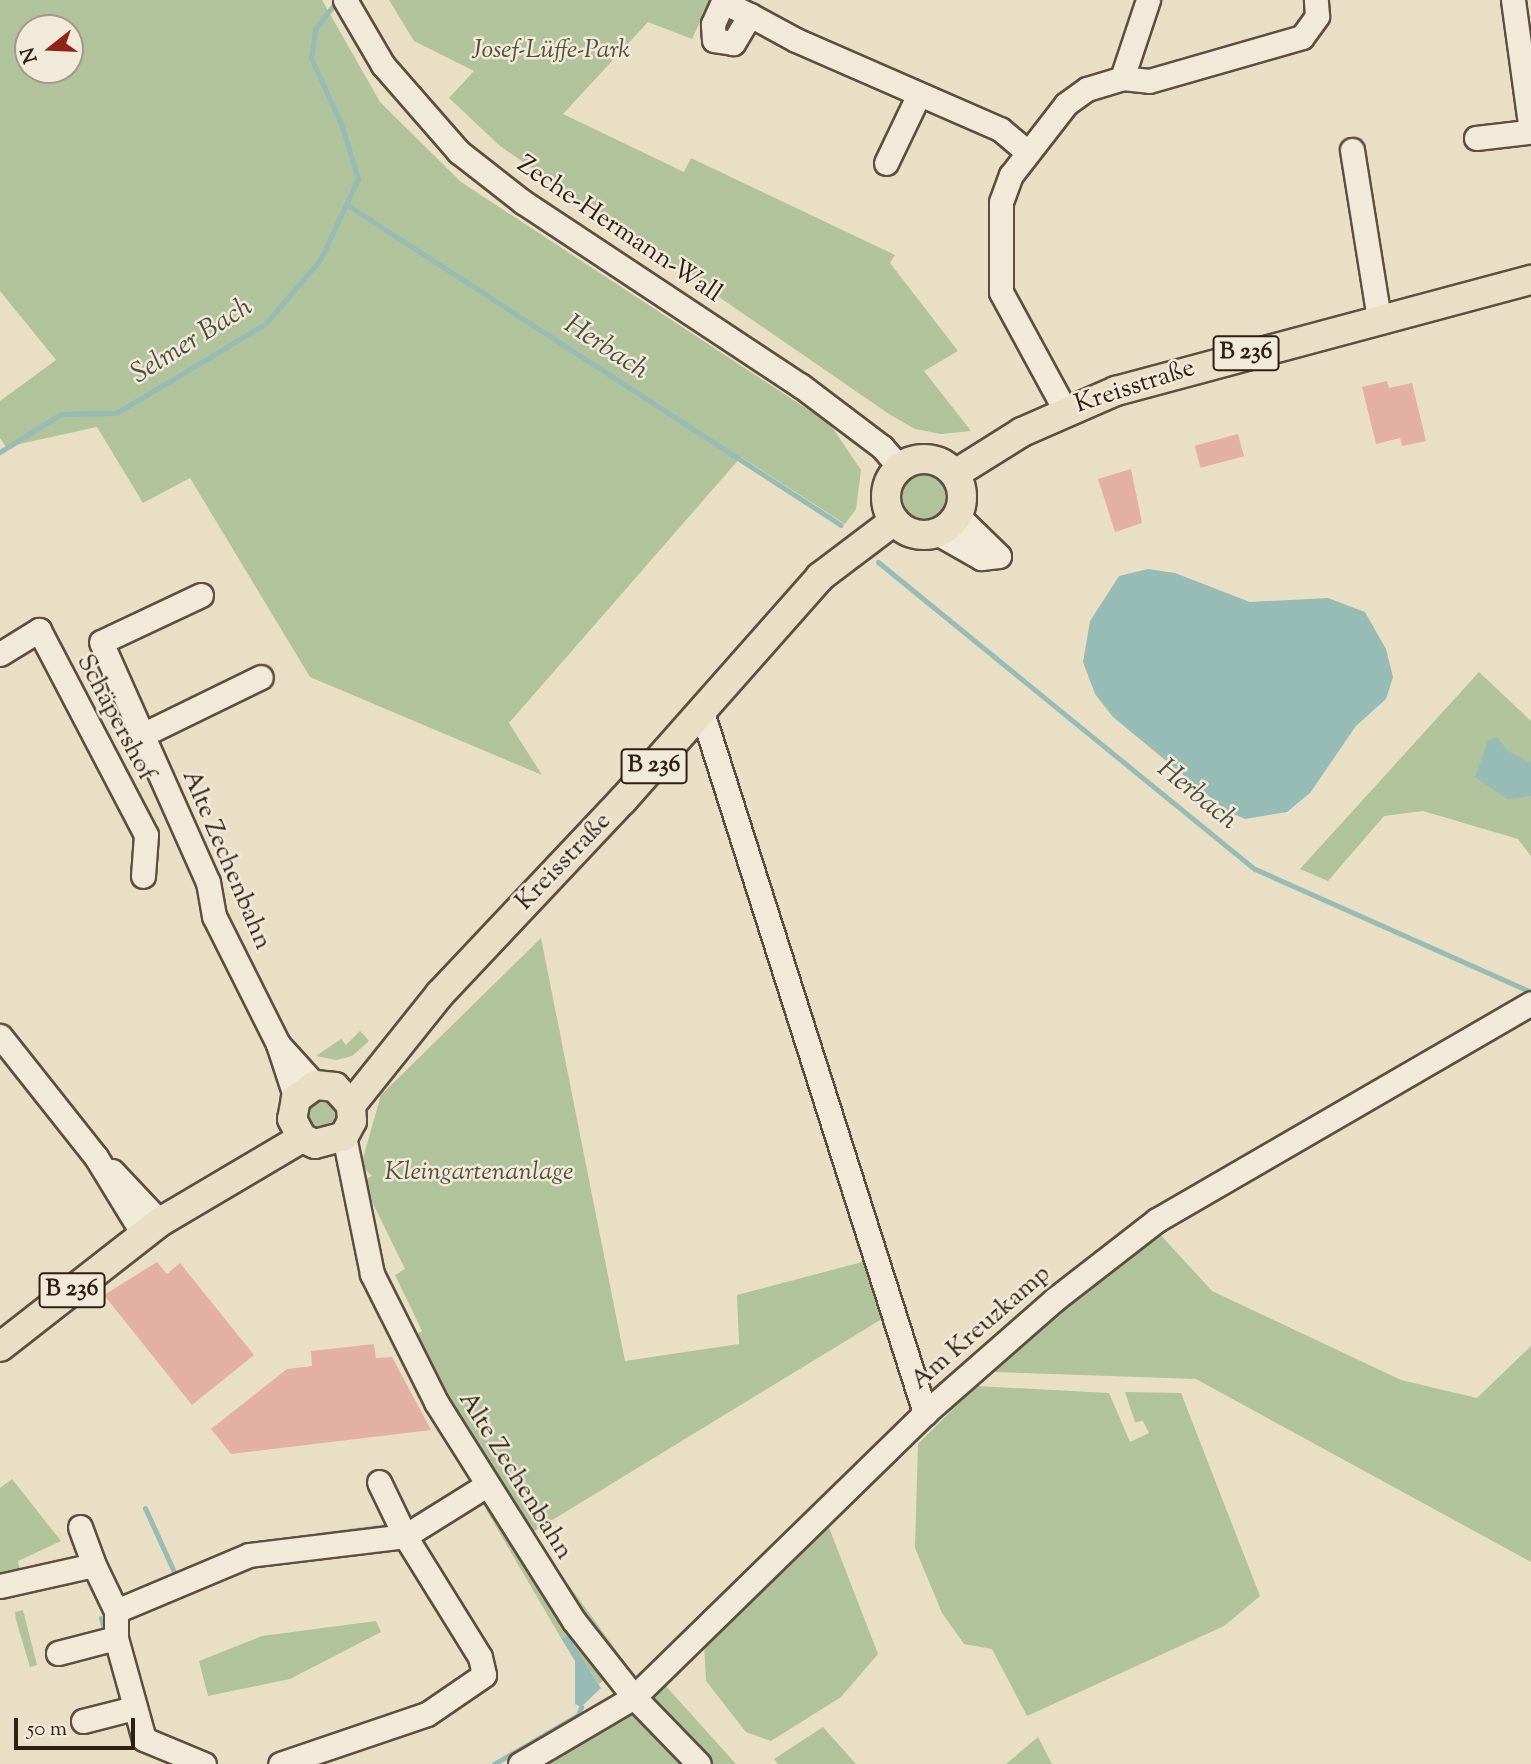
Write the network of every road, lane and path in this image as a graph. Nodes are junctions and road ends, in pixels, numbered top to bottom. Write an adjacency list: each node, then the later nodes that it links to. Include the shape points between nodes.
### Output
1 (1148, 0): 6 (street)
2 (1316, 0): 6 (street, via 1317,16 1302,37 1149,80)
3 (1513, 0): 8 (street)
4 (348, 7): 16 (street, Zeche-Hermann-Wall, via 383,65 459,152 523,202 800,384 882,447)
5 (750, 15): 7 (street)
6 (1122, 78): 11 (street, via 1087,89 1066,104)
7 (919, 94): 11 (street, via 1000,129); 12 (street)
8 (1530, 132): 9 (street)
9 (1476, 138)
10 (1352, 150): 14 (street)
11 (1026, 151): 15 (street, via 1001,202 1001,292)
12 (886, 163)
13 (1531, 280): 14 (main road, Kreisstraße / B 236)
14 (1379, 319): 15 (main road, Kreisstraße / B 236, via 1165,375)
15 (1065, 410): 17 (main road, Kreisstraße / B 236)
16 (900, 468): 17 (main road, via 928,458); 18 (main road, via 886,494)
17 (955, 474): 18 (main road, via 962,502 947,525 914,536)
18 (894, 521): 22 (main road, Kreisstraße / B 236, via 820,577)
19 (201, 595): 23 (street, Alte Zechenbahn, via 101,642)
20 (0, 654): 24 (street, Schäpershof, via 39,630 146,835)
21 (261, 677): 23 (street)
22 (702, 712): 27 (main road, Kreisstraße / B 236, via 385,1058); 31 (street)
23 (142, 735): 27 (street, Alte Zechenbahn, via 208,882 214,916 278,1044)
24 (143, 876)
25 (1531, 1003): 31 (street, Am Kreuzkamp, via 1157,1220 1055,1299)
26 (0, 1036): 28 (street)
27 (320, 1114): 28 (main road, Kreisstraße); 33 (street, Alte Zechenbahn, via 349,1181 382,1302)
28 (147, 1222): 29 (main road, Kreisstraße); 30 (main road, Kreisstraße / B 236)
29 (0, 1327)
30 (0, 1347)
31 (925, 1413): 41 (street, Am Kreuzkamp)
32 (379, 1482): 35 (street)
33 (485, 1486): 35 (street); 41 (street, Alte Zechenbahn, via 574,1621)
34 (80, 1527): 36 (street)
35 (405, 1536): 38 (street, via 249,1555); 44 (street, via 480,1657 484,1675 427,1714)
36 (94, 1565): 37 (street); 38 (street)
37 (0, 1586)
38 (116, 1611): 39 (street)
39 (116, 1638): 40 (street); 42 (street)
40 (58, 1653)
41 (634, 1697): 47 (street, Am Kreuzkamp); 48 (street, Alte Zechenbahn)
42 (134, 1708): 43 (street); 45 (street, via 144,1739)
43 (83, 1721)
44 (311, 1759): 46 (street)
45 (204, 1764)
46 (280, 1764)
47 (520, 1764)
48 (699, 1764)

